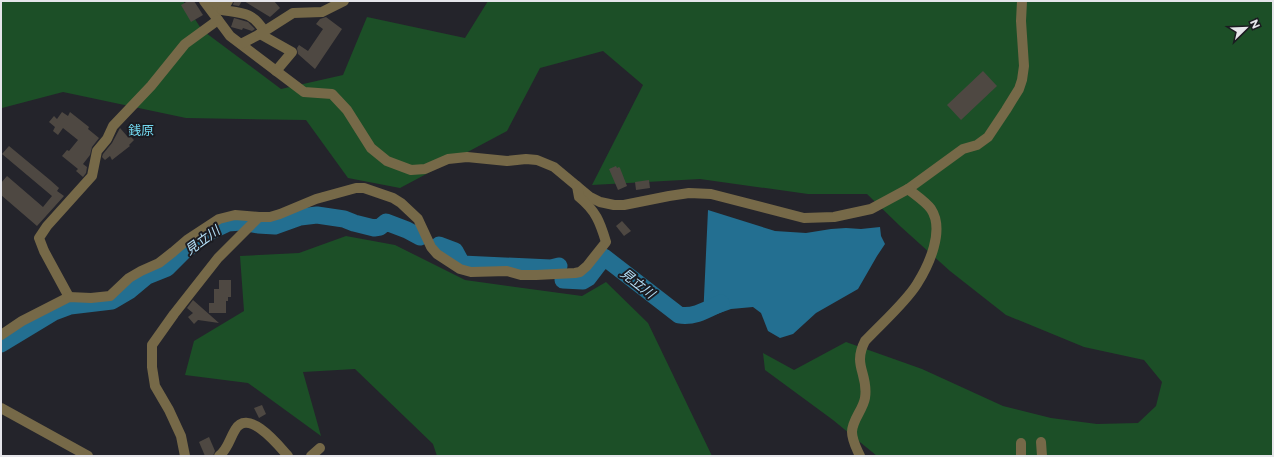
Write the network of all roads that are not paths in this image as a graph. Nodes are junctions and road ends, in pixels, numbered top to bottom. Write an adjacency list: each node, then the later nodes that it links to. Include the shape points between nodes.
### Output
1 (204, 1): 6 (street)
2 (214, 1): 5 (street)
3 (344, 1): 7 (street, via 322,12 293,13)
4 (1022, 1): 11 (street, via 1024,66 1019,89 984,141 963,149)
5 (225, 5): 7 (street, via 253,17)
6 (218, 20): 8 (street, via 230,36); 13 (street, via 185,44 151,86 113,126 97,151 92,176 39,238)
7 (262, 32): 8 (street); 9 (street, via 292,52)
8 (241, 44): 9 (street)
9 (276, 71): 10 (street, via 304,92 332,94 347,110 371,148 387,161 411,170 425,169 448,160 467,157 507,161 537,160 554,167)
10 (577, 186): 11 (street, via 590,197 614,205 689,193 712,194 804,218 834,217 871,209); 12 (street, via 579,197 590,206 601,225 606,242 584,270 575,273 521,275 507,271 465,271 437,254 418,219 409,209 393,198 364,188 316,199)
11 (908, 189): 24 (street, via 930,208 936,224 936,238 929,261 917,284 866,341 859,357 865,384 865,398 852,433)
12 (254, 222): 13 (street, via 229,216 215,221 159,263 129,278 110,296); 20 (street, via 218,258 152,345 155,386 181,436)
13 (69, 297): 14 (street)
14 (1, 335)
15 (1, 408): 19 (street)
16 (1041, 442): 26 (street)
17 (1021, 443): 25 (street)
18 (320, 448): 23 (street)
19 (88, 456)
20 (185, 456)
21 (219, 456): 22 (street, via 230,444 237,428 247,423 263,430)
22 (288, 456)
23 (311, 456)
24 (860, 456)
25 (1021, 456)
26 (1042, 456)

